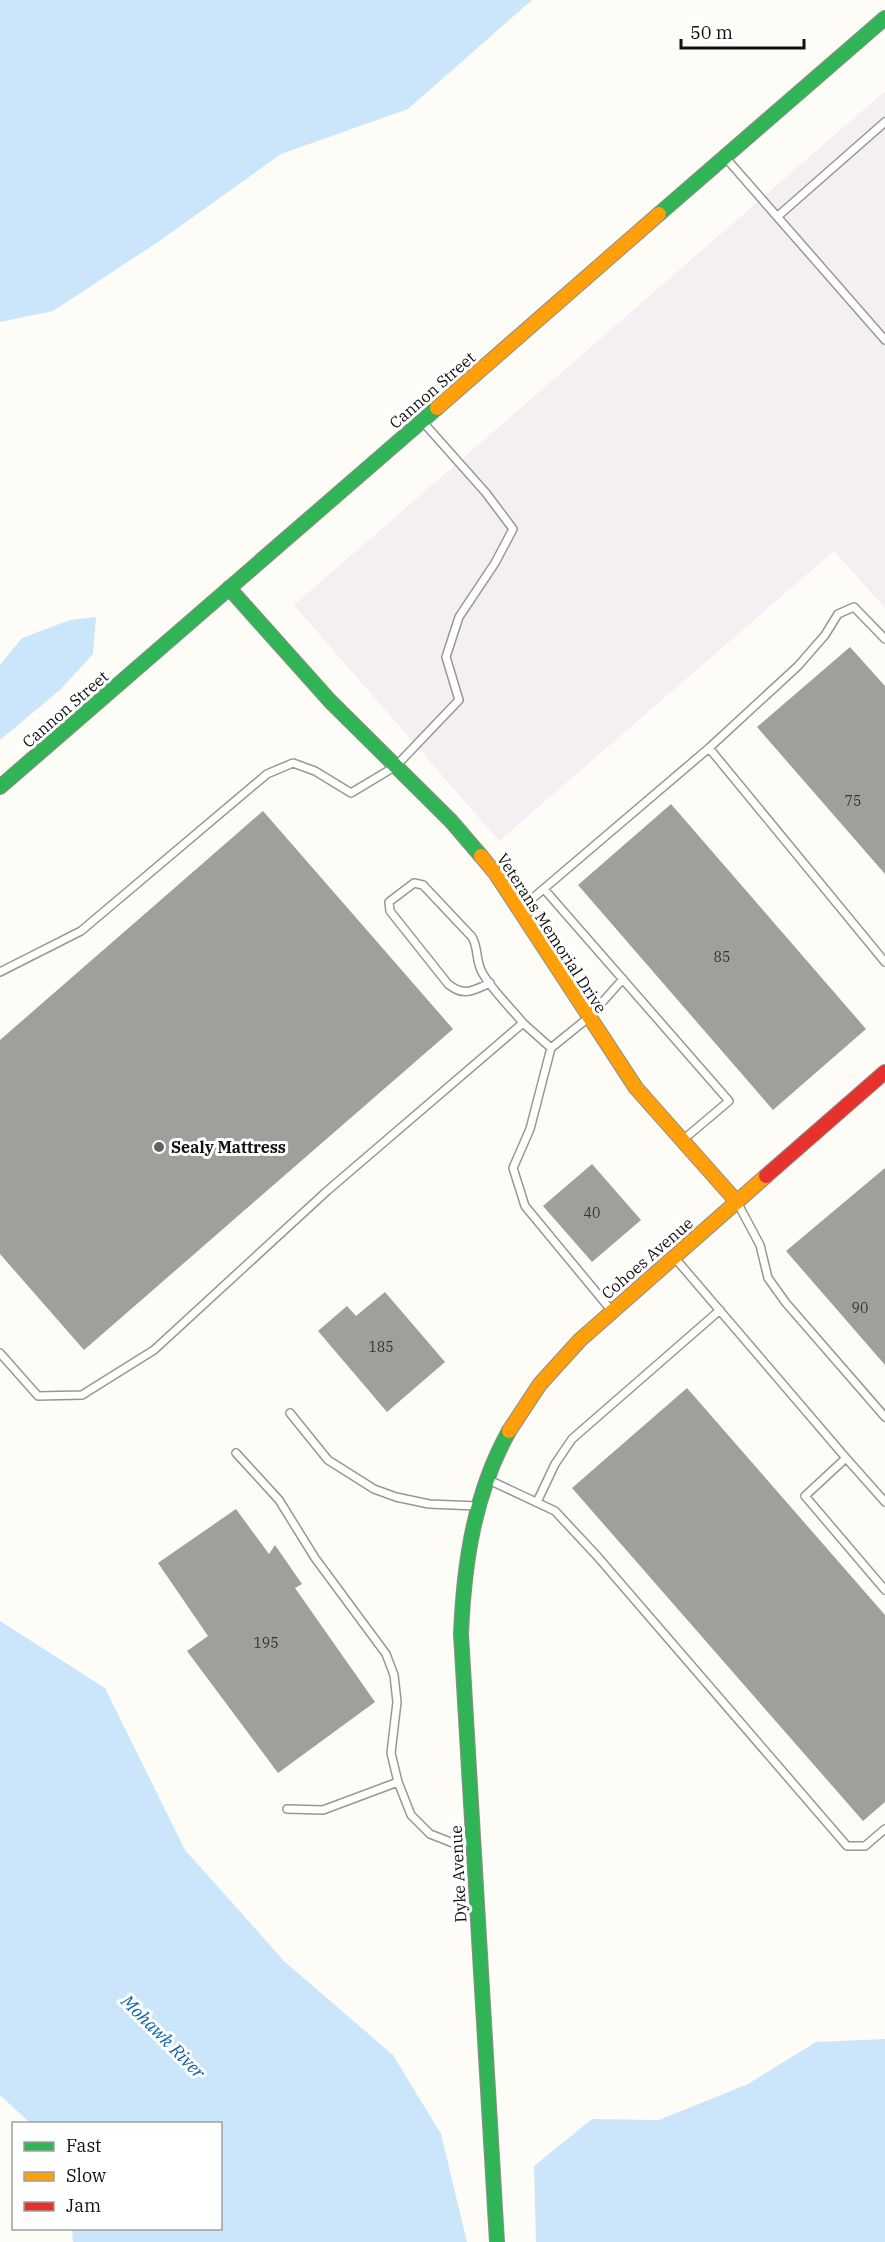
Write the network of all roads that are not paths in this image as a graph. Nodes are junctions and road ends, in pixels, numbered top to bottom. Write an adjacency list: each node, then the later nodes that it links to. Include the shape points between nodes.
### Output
1 (885, 18): 3 (street, Cannon Street)
2 (885, 122): 4 (lane)
3 (725, 157): 4 (lane); 6 (street, Cannon Street)
4 (778, 216): 5 (lane)
5 (885, 340)
6 (422, 421): 7 (street, Cannon Street); 10 (lane, via 513,529 459,617 446,657 459,700)
7 (229, 588): 10 (street, Veterans Memorial Drive, via 330,701); 11 (street, Cannon Street)
8 (885, 639): 9 (lane, via 854,607 838,614 798,666)
9 (709, 748): 12 (lane); 14 (lane)
10 (396, 766): 13 (street, Veterans Memorial Drive, via 475,848); 15 (lane, via 351,793 315,771 293,763 267,774 81,930)
11 (0, 787)
12 (544, 889): 13 (lane); 16 (lane)
13 (520, 909): 18 (street, Veterans Memorial Drive)
14 (885, 962)
15 (0, 972)
16 (623, 980): 18 (lane); 22 (lane, via 729,1101)
17 (490, 983): 17 (lane, via 477,961 477,946 472,937 423,885 414,883 389,902 390,910 448,984 458,992 468,993); 19 (lane)
18 (588, 1018): 20 (lane); 22 (street, Veterans Memorial Drive, via 636,1088)
19 (523, 1023): 20 (lane); 27 (lane, via 327,1191 145,1356 82,1395 38,1396)
20 (551, 1048): 26 (lane, via 530,1129 513,1168 525,1206)
21 (885, 1072): 23 (street, Cohoes Avenue)
22 (682, 1141): 23 (street, Veterans Memorial Drive)
23 (737, 1202): 24 (street, Cohoes Avenue); 29 (lane, via 760,1245 768,1278)
24 (674, 1257): 25 (lane); 26 (street, Cohoes Avenue)
25 (720, 1310): 31 (lane); 33 (lane, via 572,1439)
26 (612, 1311): 32 (street, Cohoes Avenue, via 540,1383 518,1414)
27 (0, 1353)
28 (290, 1413): 35 (lane, via 328,1460 374,1489 429,1504)
29 (885, 1417)
30 (236, 1453): 37 (lane, via 279,1500 315,1558 386,1654 397,1702 391,1753)
31 (846, 1458): 34 (lane); 36 (lane, via 805,1496)
32 (486, 1479): 33 (lane); 35 (street, Cohoes Avenue)
33 (537, 1502): 39 (lane, via 555,1511 597,1556 847,1846 865,1846)
34 (885, 1502)
35 (477, 1506): 40 (street, Dyke Avenue, via 463,1567 461,1600)
36 (885, 1590)
37 (398, 1782): 38 (lane, via 323,1810); 40 (lane, via 411,1815 430,1834 453,1843)
38 (287, 1809)
39 (885, 1829)
40 (473, 1842): 41 (street, Dyke Avenue)
41 (497, 2242)

